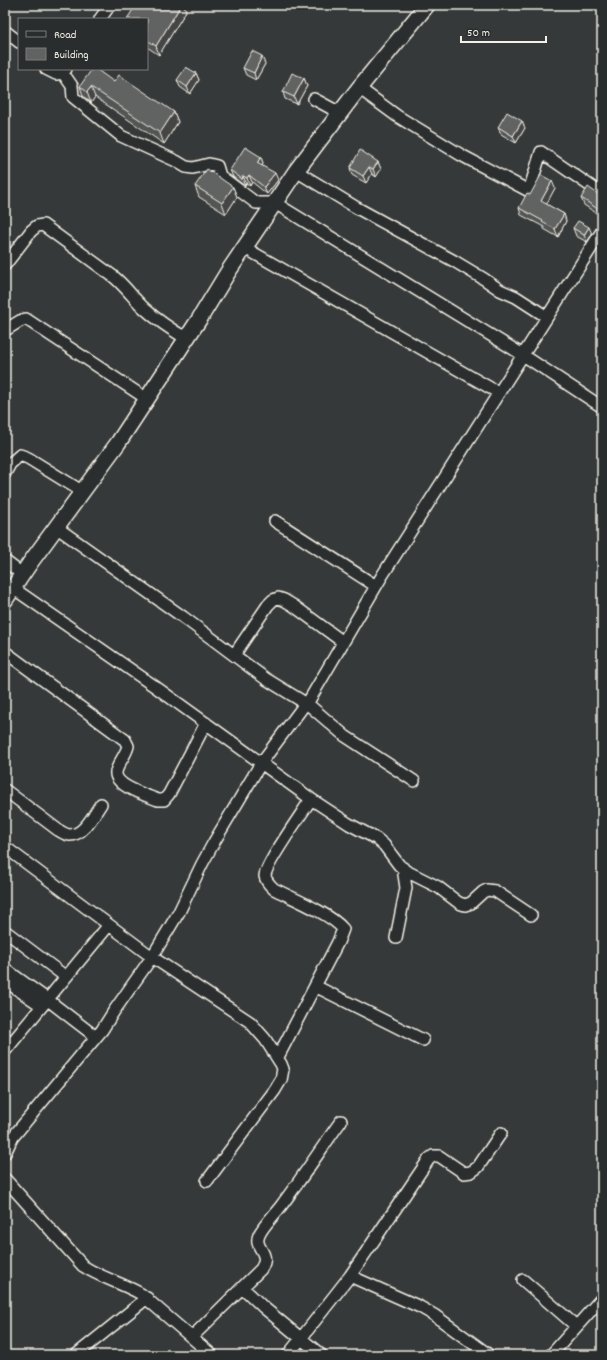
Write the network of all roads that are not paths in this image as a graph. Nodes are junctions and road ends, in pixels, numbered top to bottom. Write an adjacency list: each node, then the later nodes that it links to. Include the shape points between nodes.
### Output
1 (110, 5): 3 (street)
2 (427, 5): 8 (street)
3 (101, 18)
4 (5, 30): 5 (street)
5 (18, 41)
6 (48, 70): 7 (street, via 56,74)
7 (64, 71): 13 (street, via 72,86 73,97 121,136 186,167 209,164 218,166 220,176 256,203)
8 (359, 88): 10 (street); 12 (street, via 397,116 461,155 529,191 541,152)
9 (314, 99): 10 (street)
10 (340, 113): 11 (street)
11 (296, 172): 13 (street); 17 (street)
12 (602, 194)
13 (275, 203): 15 (street); 20 (street)
14 (602, 231): 17 (street)
15 (245, 248): 19 (street); 21 (street)
16 (5, 265): 19 (street, via 31,231 43,225 114,277 164,325)
17 (547, 317): 20 (street)
18 (5, 328): 22 (street, via 26,319)
19 (187, 339): 22 (street)
20 (523, 355): 21 (street); 23 (street)
21 (499, 393): 30 (street)
22 (147, 399): 25 (street)
23 (602, 407)
24 (5, 473): 25 (street, via 20,455)
25 (83, 492): 27 (street)
26 (275, 521): 30 (street)
27 (56, 527): 29 (street); 34 (street)
28 (5, 561): 29 (street)
29 (22, 574): 31 (street)
30 (376, 586): 32 (street)
31 (9, 594): 36 (street)
32 (343, 642): 34 (street, via 294,606 278,598 268,606); 35 (street)
33 (5, 652): 36 (street, via 125,740 128,746 127,753 116,772 117,778 122,784 158,800 164,800 169,794)
34 (234, 655): 35 (street)
35 (305, 703): 37 (street); 38 (street, via 345,736)
36 (206, 723): 37 (street)
37 (261, 763): 40 (street); 48 (street, via 214,842 179,912)
38 (414, 781)
39 (5, 790): 41 (street, via 58,830 71,835 84,827)
40 (311, 799): 43 (street, via 384,844); 52 (street, via 271,862 265,877 274,889 330,918 343,929)
41 (101, 804)
42 (5, 847): 45 (street)
43 (403, 868): 44 (street, via 438,887 459,903 471,904 483,892 495,891); 47 (street, via 406,888)
44 (531, 915)
45 (109, 925): 48 (street); 50 (street)
46 (5, 931): 50 (street)
47 (396, 938)
48 (152, 957): 54 (street); 58 (street, via 250,1022)
49 (5, 969): 53 (street)
50 (66, 977): 53 (street)
51 (5, 981): 53 (street)
52 (315, 986): 56 (street); 58 (street)
53 (45, 1003): 54 (street); 55 (street)
54 (96, 1037): 61 (street, via 12,1138)
55 (9, 1038): 57 (street)
56 (423, 1040)
57 (5, 1051)
58 (278, 1057): 63 (street, via 283,1069 281,1080)
59 (341, 1121): 66 (street, via 259,1234 258,1240 265,1256 265,1263)
60 (501, 1133): 64 (street, via 478,1167 471,1172 464,1172 439,1156 429,1159)
61 (5, 1153)
62 (5, 1179): 67 (street, via 83,1266)
63 (207, 1181)
64 (350, 1276): 71 (street); 76 (street, via 420,1307)
65 (523, 1280): 69 (street)
66 (242, 1288): 70 (street); 71 (street)
67 (147, 1298): 70 (street); 72 (street)
68 (602, 1298): 69 (street)
69 (576, 1326): 77 (street)
70 (192, 1338): 73 (street)
71 (302, 1338): 74 (street); 75 (street)
72 (76, 1355)
73 (212, 1355)
74 (288, 1355)
75 (321, 1355)
76 (489, 1355)
77 (551, 1355)

